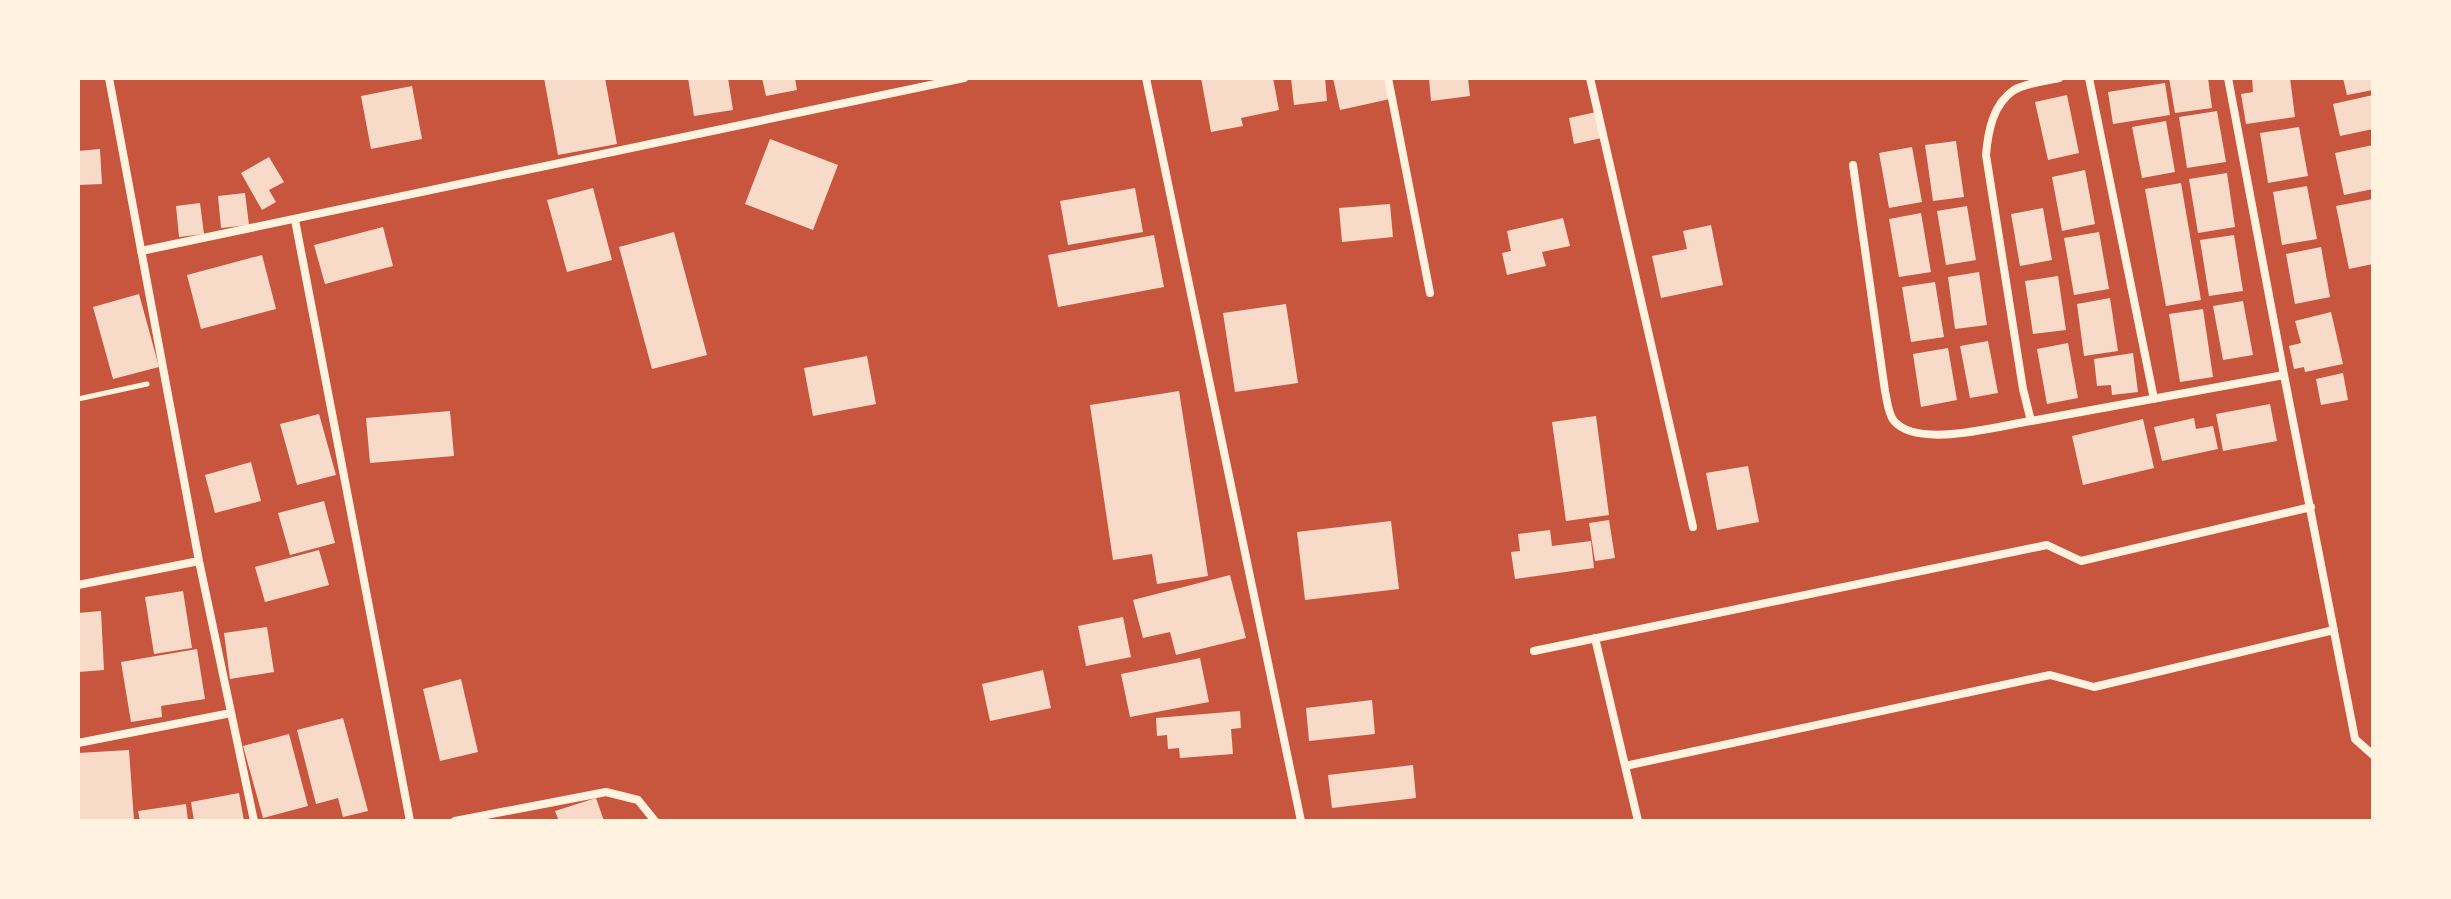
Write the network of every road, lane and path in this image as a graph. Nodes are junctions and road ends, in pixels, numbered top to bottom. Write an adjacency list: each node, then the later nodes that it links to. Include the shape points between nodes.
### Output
1 (109, 78): 11 (street)
2 (964, 78): 10 (street)
3 (1146, 78): 33 (street)
4 (1388, 78): 12 (street)
5 (1590, 78): 19 (street)
6 (2059, 78): 17 (street, via 2016,89 2002,102 1988,131 1986,155)
7 (2089, 78): 16 (street)
8 (2228, 78): 13 (street)
9 (1853, 165): 17 (street, via 1891,418 1914,433 1934,435)
10 (295, 220): 11 (street); 30 (street)
11 (141, 251): 14 (street)
12 (1430, 293)
13 (2284, 375): 16 (street); 18 (street)
14 (166, 380): 15 (path); 20 (street)
15 (78, 399)
16 (2154, 399): 17 (street)
17 (2031, 421)
18 (2311, 507): 22 (street); 23 (street, via 2081,561 2047,545)
19 (1693, 527)
20 (199, 561): 21 (street); 25 (street)
21 (78, 585)
22 (2334, 630): 27 (street, via 2355,739); 28 (street, via 2094,687 2050,675)
23 (1595, 638): 24 (street); 28 (street)
24 (1534, 651)
25 (231, 713): 26 (street); 29 (street)
26 (78, 743)
27 (2373, 755)
28 (1625, 766): 34 (street)
29 (254, 821)
30 (410, 821)
31 (455, 821): 32 (street, via 613,792 638,800)
32 (655, 821)
33 (1301, 821)
34 (1638, 821)

